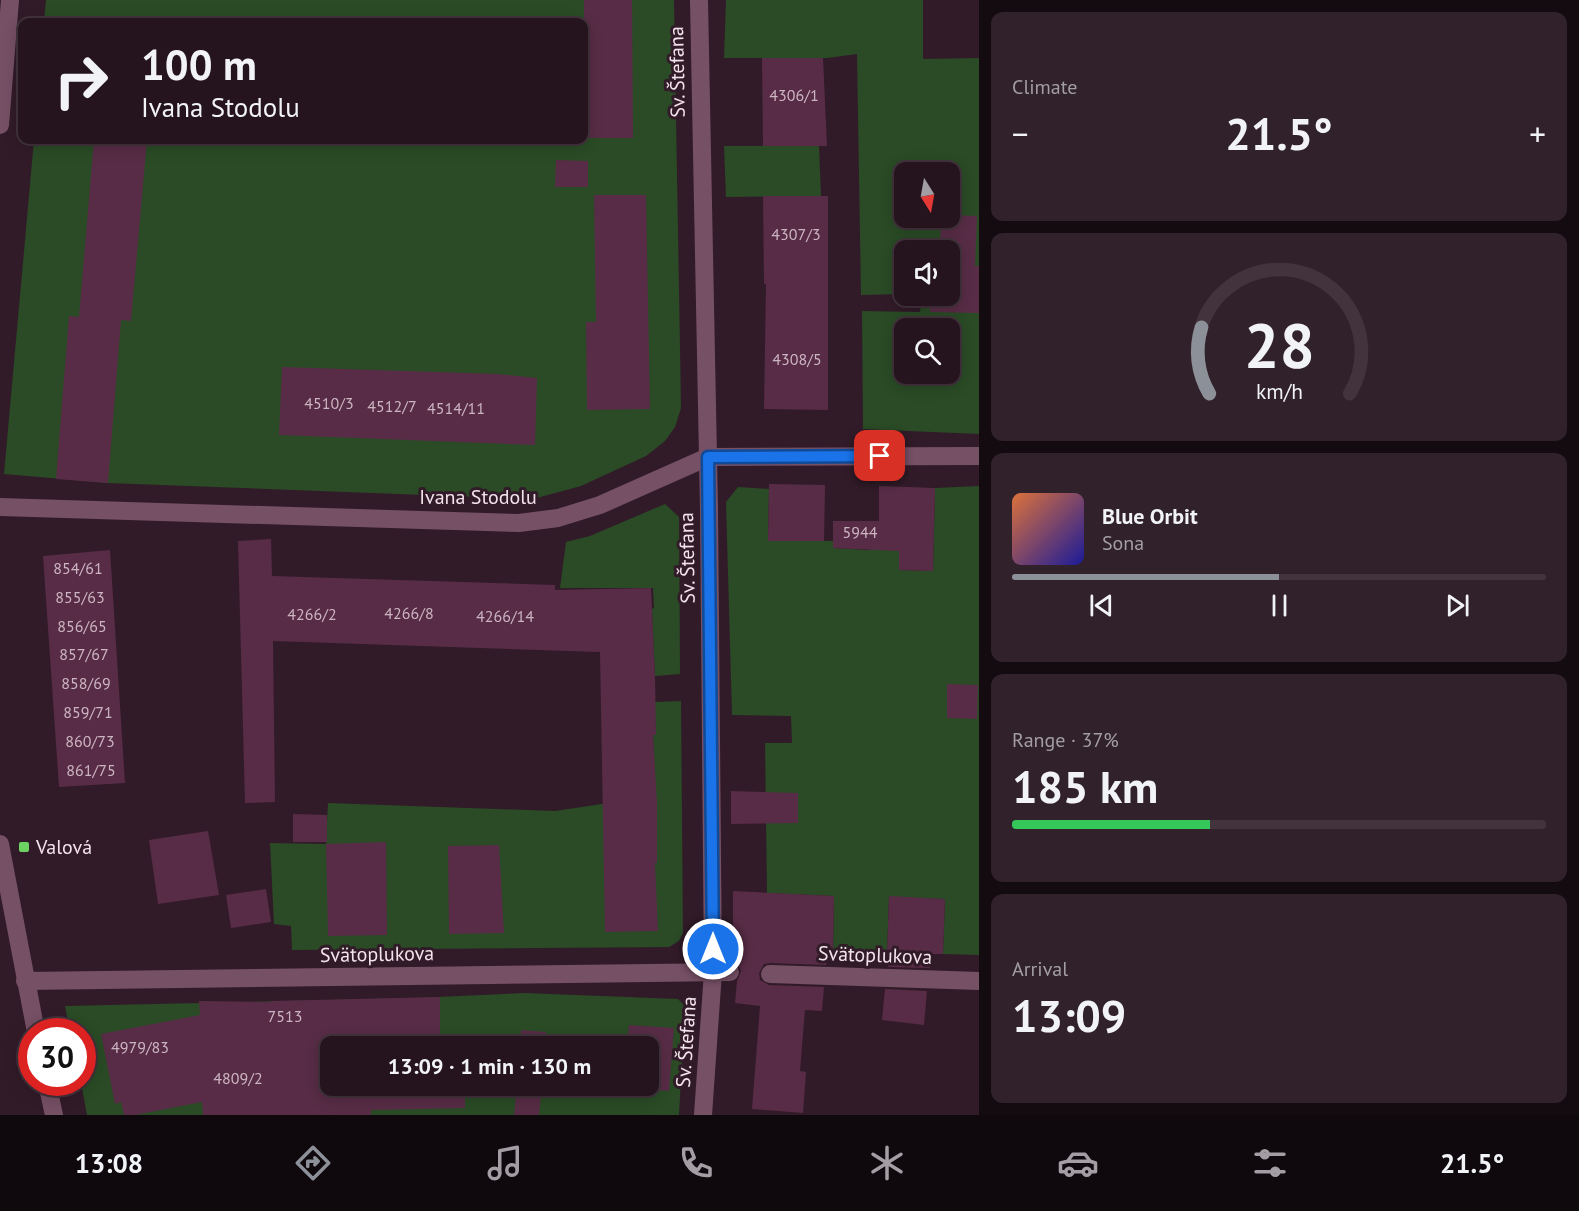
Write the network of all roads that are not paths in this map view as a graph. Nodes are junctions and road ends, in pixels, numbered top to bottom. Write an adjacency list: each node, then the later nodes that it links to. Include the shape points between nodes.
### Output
1 (10, 0): 3 (street)
2 (699, 0): 5 (street, Sv. Štefana)
3 (0, 125)
4 (979, 456): 5 (street, Ivana Stodolu)
5 (708, 457): 6 (street, Ivana Stodolu, via 600,505 558,518 519,523); 8 (street, Sv. Štefana)
6 (0, 507)
7 (0, 844): 10 (street)
8 (722, 972): 10 (street, Svätoplukova); 15 (street, Sv. Štefana)
9 (770, 974): 11 (street, Svätoplukova)
10 (25, 981): 12 (street)
11 (979, 981)
12 (33, 1018)
13 (50, 1096): 14 (street)
14 (54, 1115)
15 (703, 1115)

